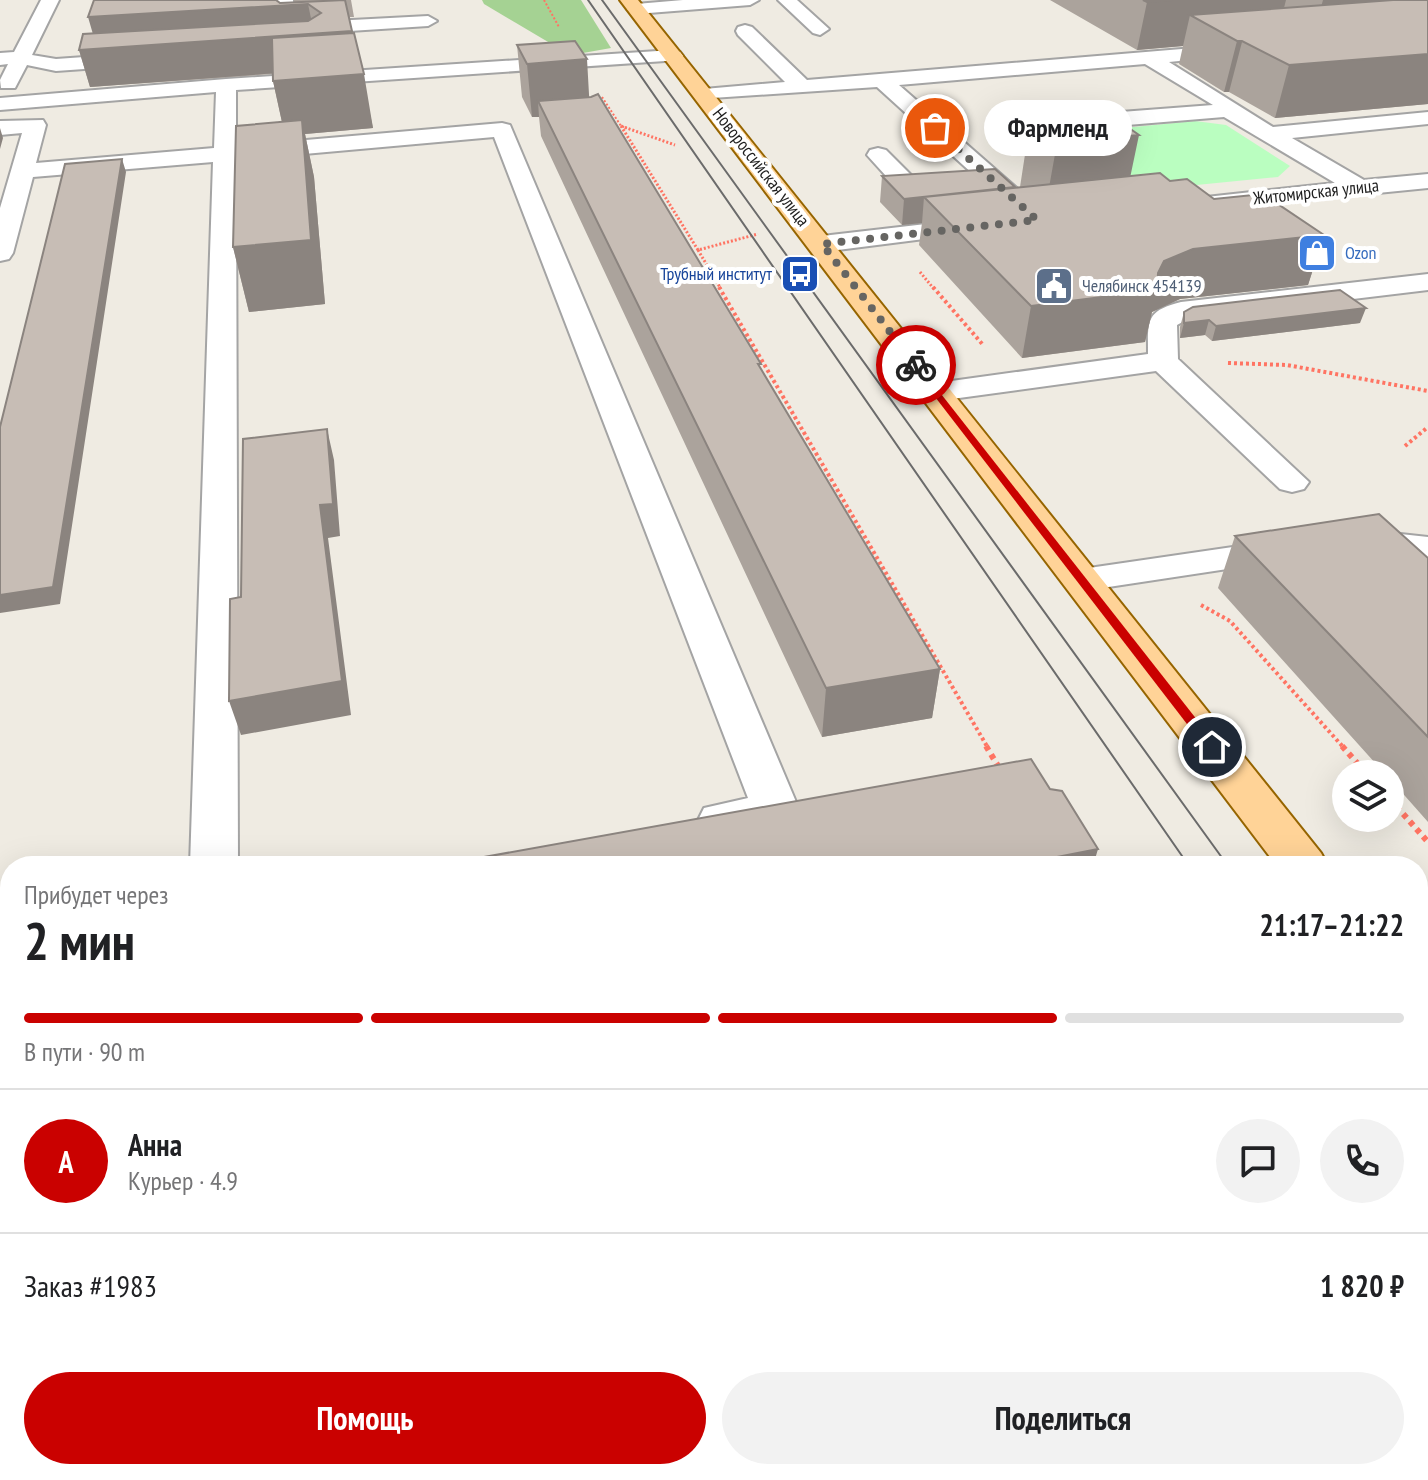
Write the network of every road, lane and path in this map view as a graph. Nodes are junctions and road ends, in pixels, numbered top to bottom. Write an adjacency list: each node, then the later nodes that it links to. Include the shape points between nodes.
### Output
1 (50, 0): 12 (street)
2 (284, 0): 9 (street, via 287,29)
3 (420, 0): 9 (street)
4 (750, 0): 6 (street)
5 (787, 0): 7 (street)
6 (632, 4): 11 (main road, Новороссийская улица)
7 (820, 29)
8 (745, 31): 19 (street)
9 (429, 34): 16 (street)
10 (1267, 48): 14 (street)
11 (673, 56): 16 (street); 20 (main road, Новороссийская улица)
12 (10, 58): 13 (street, via 56,65); 21 (street)
13 (162, 58)
14 (1149, 58): 17 (street); 22 (street)
15 (852, 59): 17 (street)
16 (431, 73): 18 (street)
17 (878, 80): 19 (street); 31 (street)
18 (226, 85): 21 (street); 27 (street)
19 (802, 87): 20 (street)
20 (704, 95): 35 (main road, Новороссийская улица)
21 (0, 103)
22 (1228, 110): 24 (street); 26 (street)
23 (1428, 118): 26 (street)
24 (1045, 125)
25 (0, 128): 29 (street, via 35,125)
26 (1270, 134): 32 (street)
27 (223, 154): 29 (street); 52 (street, via 517,129); 56 (street)
28 (878, 155): 31 (street, via 914,192)
29 (22, 171): 37 (street)
30 (1428, 181): 32 (street, Житомирская улица)
31 (998, 184): 34 (street, via 1045,219)
32 (1359, 187): 33 (street, Житомирская улица)
33 (1187, 205)
34 (888, 236): 35 (street); 40 (path, via 1003,368)
35 (822, 244): 42 (main road, Новороссийская улица)
36 (698, 250): 50 (path)
37 (0, 253)
38 (1428, 282): 39 (street, via 1181,311 1162,321)
39 (1163, 361): 40 (street); 41 (path, via 1287,365); 45 (street)
40 (1001, 384): 42 (street)
41 (1428, 391)
42 (937, 392): 48 (main road, Новороссийская улица)
43 (1428, 427): 44 (path)
44 (1405, 446)
45 (1292, 482)
46 (1428, 548): 47 (street, via 1354,540)
47 (1135, 571): 48 (street); 49 (path, via 1230,621)
48 (1082, 580): 57 (main road, Новороссийская улица)
49 (1354, 760)
50 (1001, 771)
51 (821, 801): 52 (street)
52 (776, 809): 54 (street)
53 (1404, 815): 55 (path)
54 (682, 828)
55 (1428, 842)
56 (214, 856)
57 (1296, 856)

